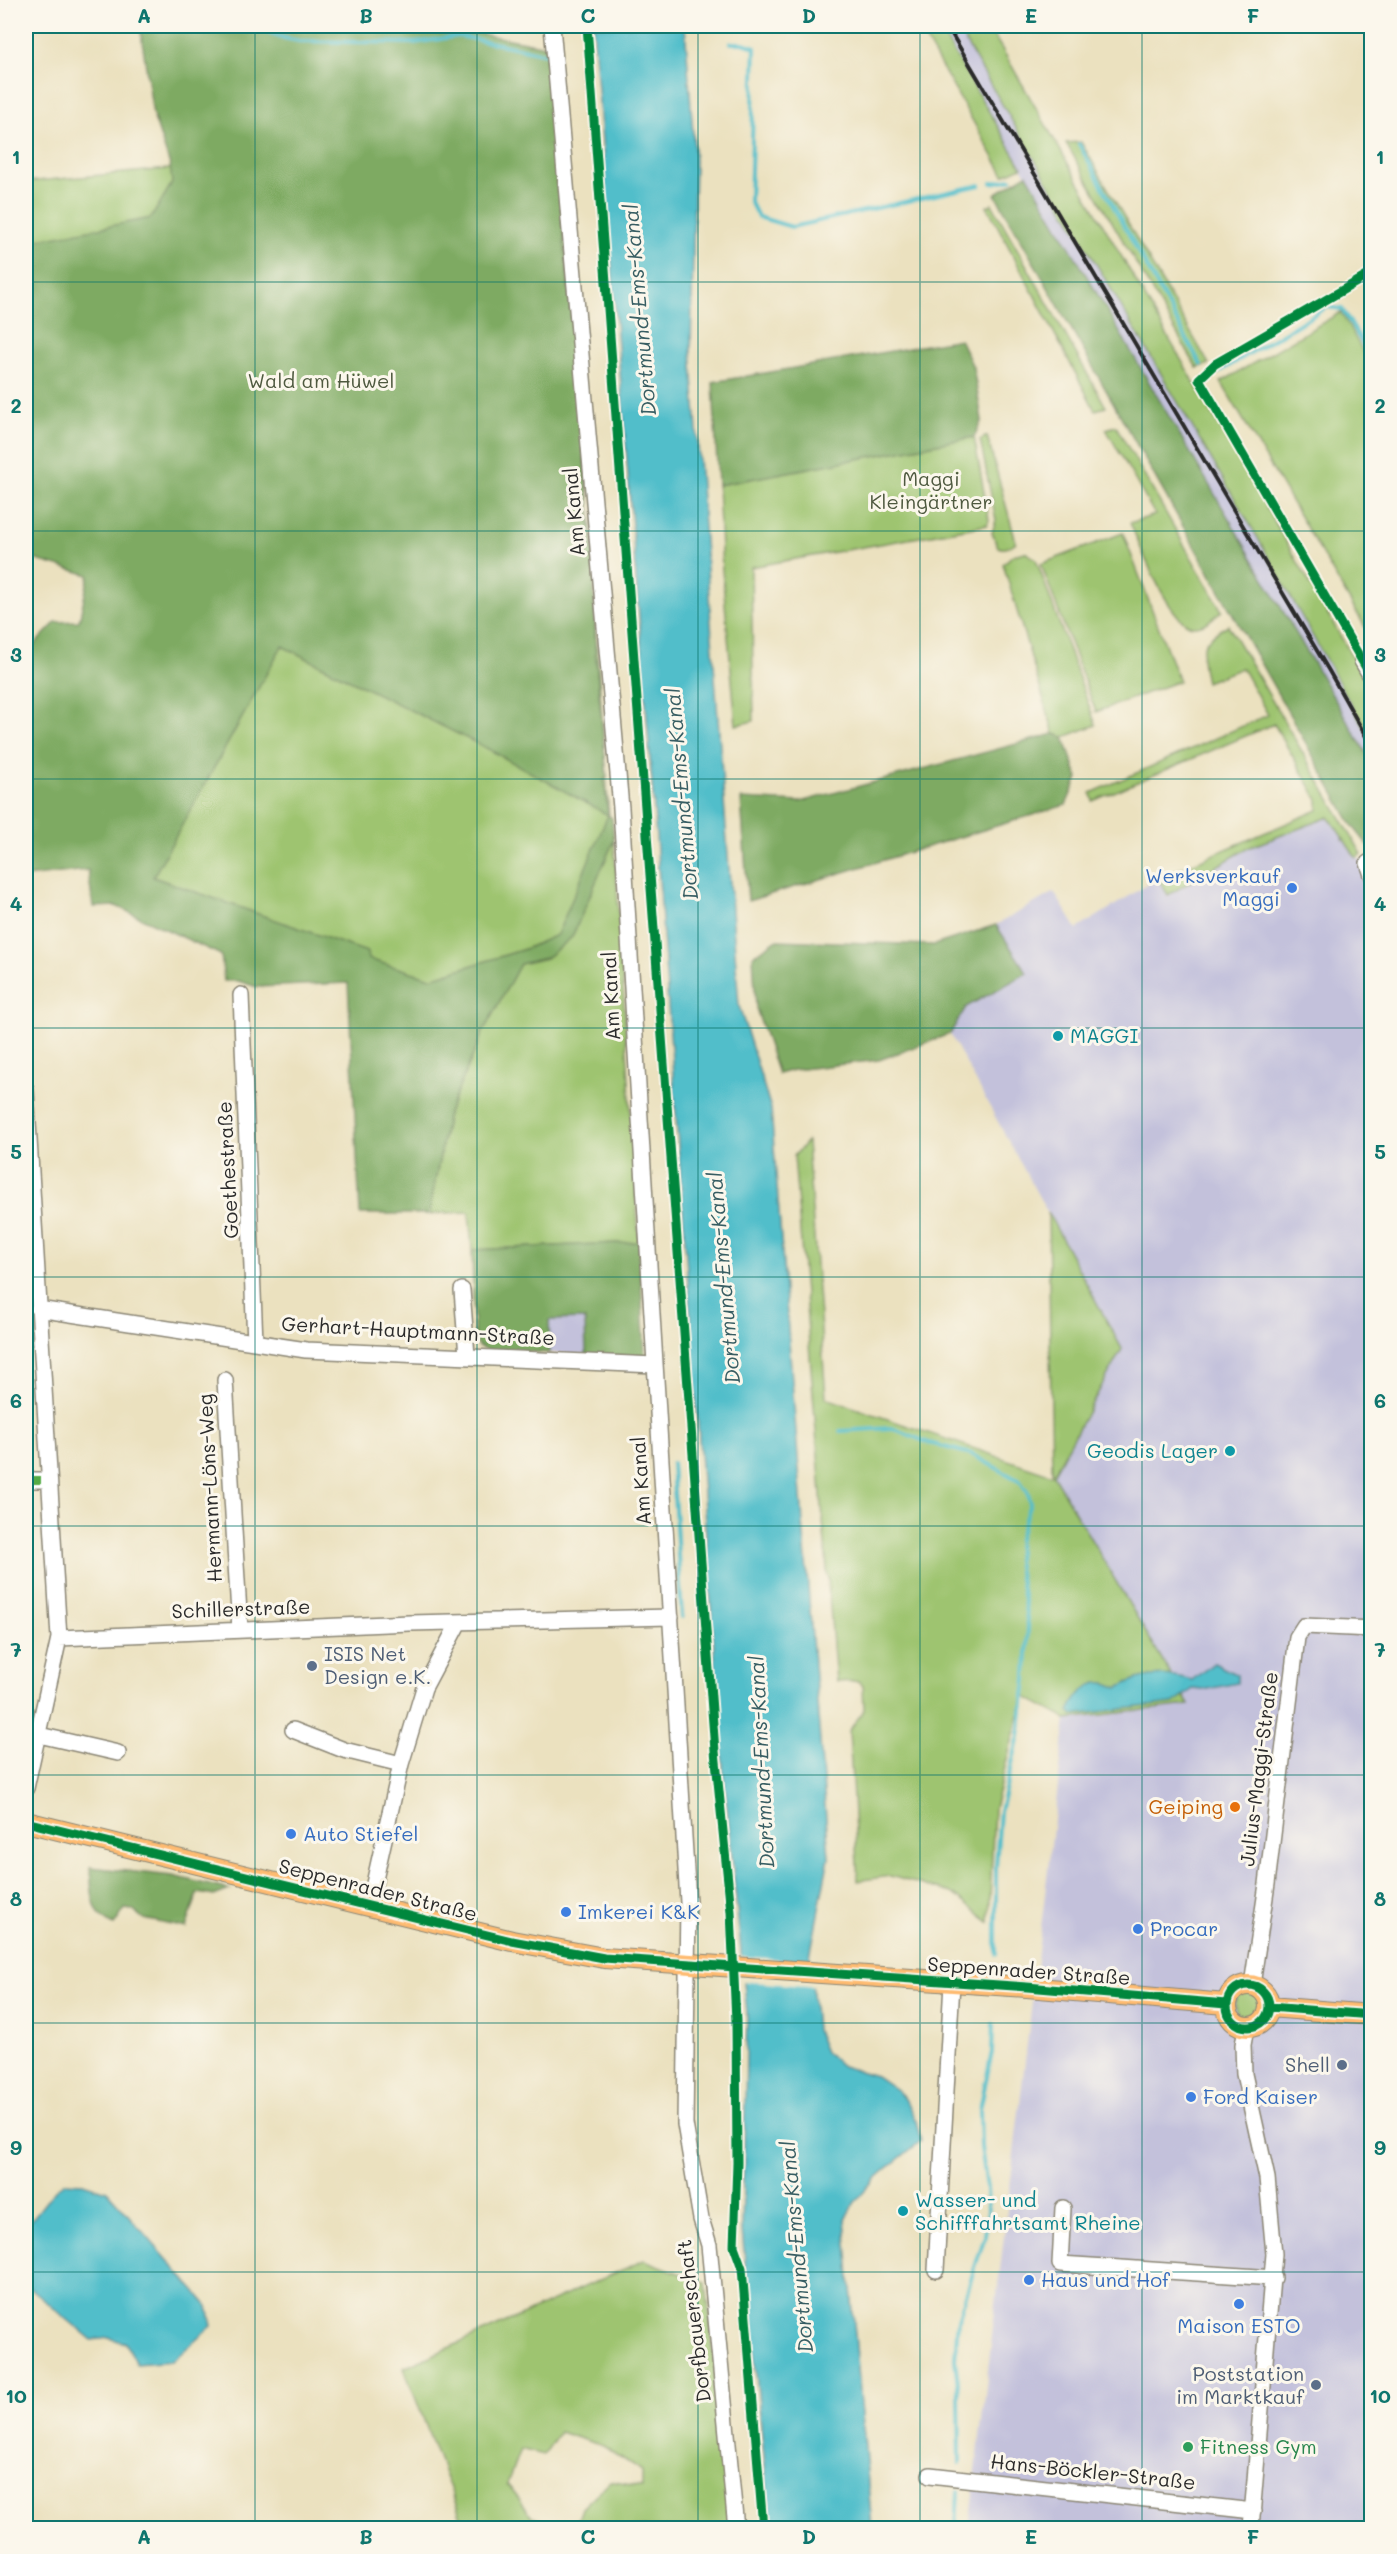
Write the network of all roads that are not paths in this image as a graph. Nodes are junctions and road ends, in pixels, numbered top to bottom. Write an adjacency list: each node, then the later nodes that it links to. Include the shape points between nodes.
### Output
1 (552, 26): 11 (street, Am Kanal, via 621,808)
2 (1362, 661): 3 (street)
3 (1371, 678)
4 (241, 995): 9 (street, Goethestraße)
5 (26, 1089): 6 (street)
6 (27, 1126): 8 (street)
7 (462, 1290): 10 (street)
8 (38, 1309): 9 (street, Gerhart-Hauptmann-Straße); 14 (street)
9 (255, 1342): 10 (street, Gerhart-Hauptmann-Straße, via 306,1350)
10 (466, 1356): 11 (street, Gerhart-Hauptmann-Straße)
11 (655, 1365): 15 (street, Am Kanal)
12 (225, 1380): 18 (street, Hermann-Löns-Weg)
13 (26, 1480): 14 (street)
14 (49, 1480): 19 (street)
15 (671, 1617): 16 (street); 27 (street, Am Kanal, via 688,1902)
16 (458, 1624): 18 (street, Schillerstraße); 23 (street, via 424,1688)
17 (1371, 1629): 29 (street, Julius-Maggi-Straße, via 1304,1626 1297,1637)
18 (240, 1630): 19 (street, Schillerstraße)
19 (59, 1638): 21 (street)
20 (293, 1730): 23 (street, via 344,1750)
21 (39, 1735): 22 (street); 24 (street)
22 (118, 1753)
23 (401, 1764): 26 (street)
24 (26, 1788)
25 (26, 1822): 26 (main road, Seppenrader Straße)
26 (369, 1906): 27 (main road, Seppenrader Straße, via 512,1941 592,1956)
27 (687, 1966): 28 (main road, Seppenrader Straße); 39 (street, Dorfbauerschaft, via 684,2124 709,2245)
28 (952, 1983): 30 (main road, Seppenrader Straße); 35 (street, Seppenrader Straße)
29 (1252, 1985): 30 (main road, via 1235,1989); 31 (main road, via 1264,1993)
30 (1226, 2004): 33 (main road, via 1231,2019)
31 (1269, 2007): 32 (main road); 33 (main road, via 1262,2022)
32 (1371, 2015)
33 (1246, 2027): 36 (street, via 1242,2059 1267,2178)
34 (1063, 2208): 36 (street, via 1060,2264)
35 (936, 2270)
36 (1274, 2278): 38 (street)
37 (930, 2475): 38 (street, Hans-Böckler-Straße)
38 (1253, 2511): 40 (street)
39 (736, 2529)
40 (1251, 2529)

